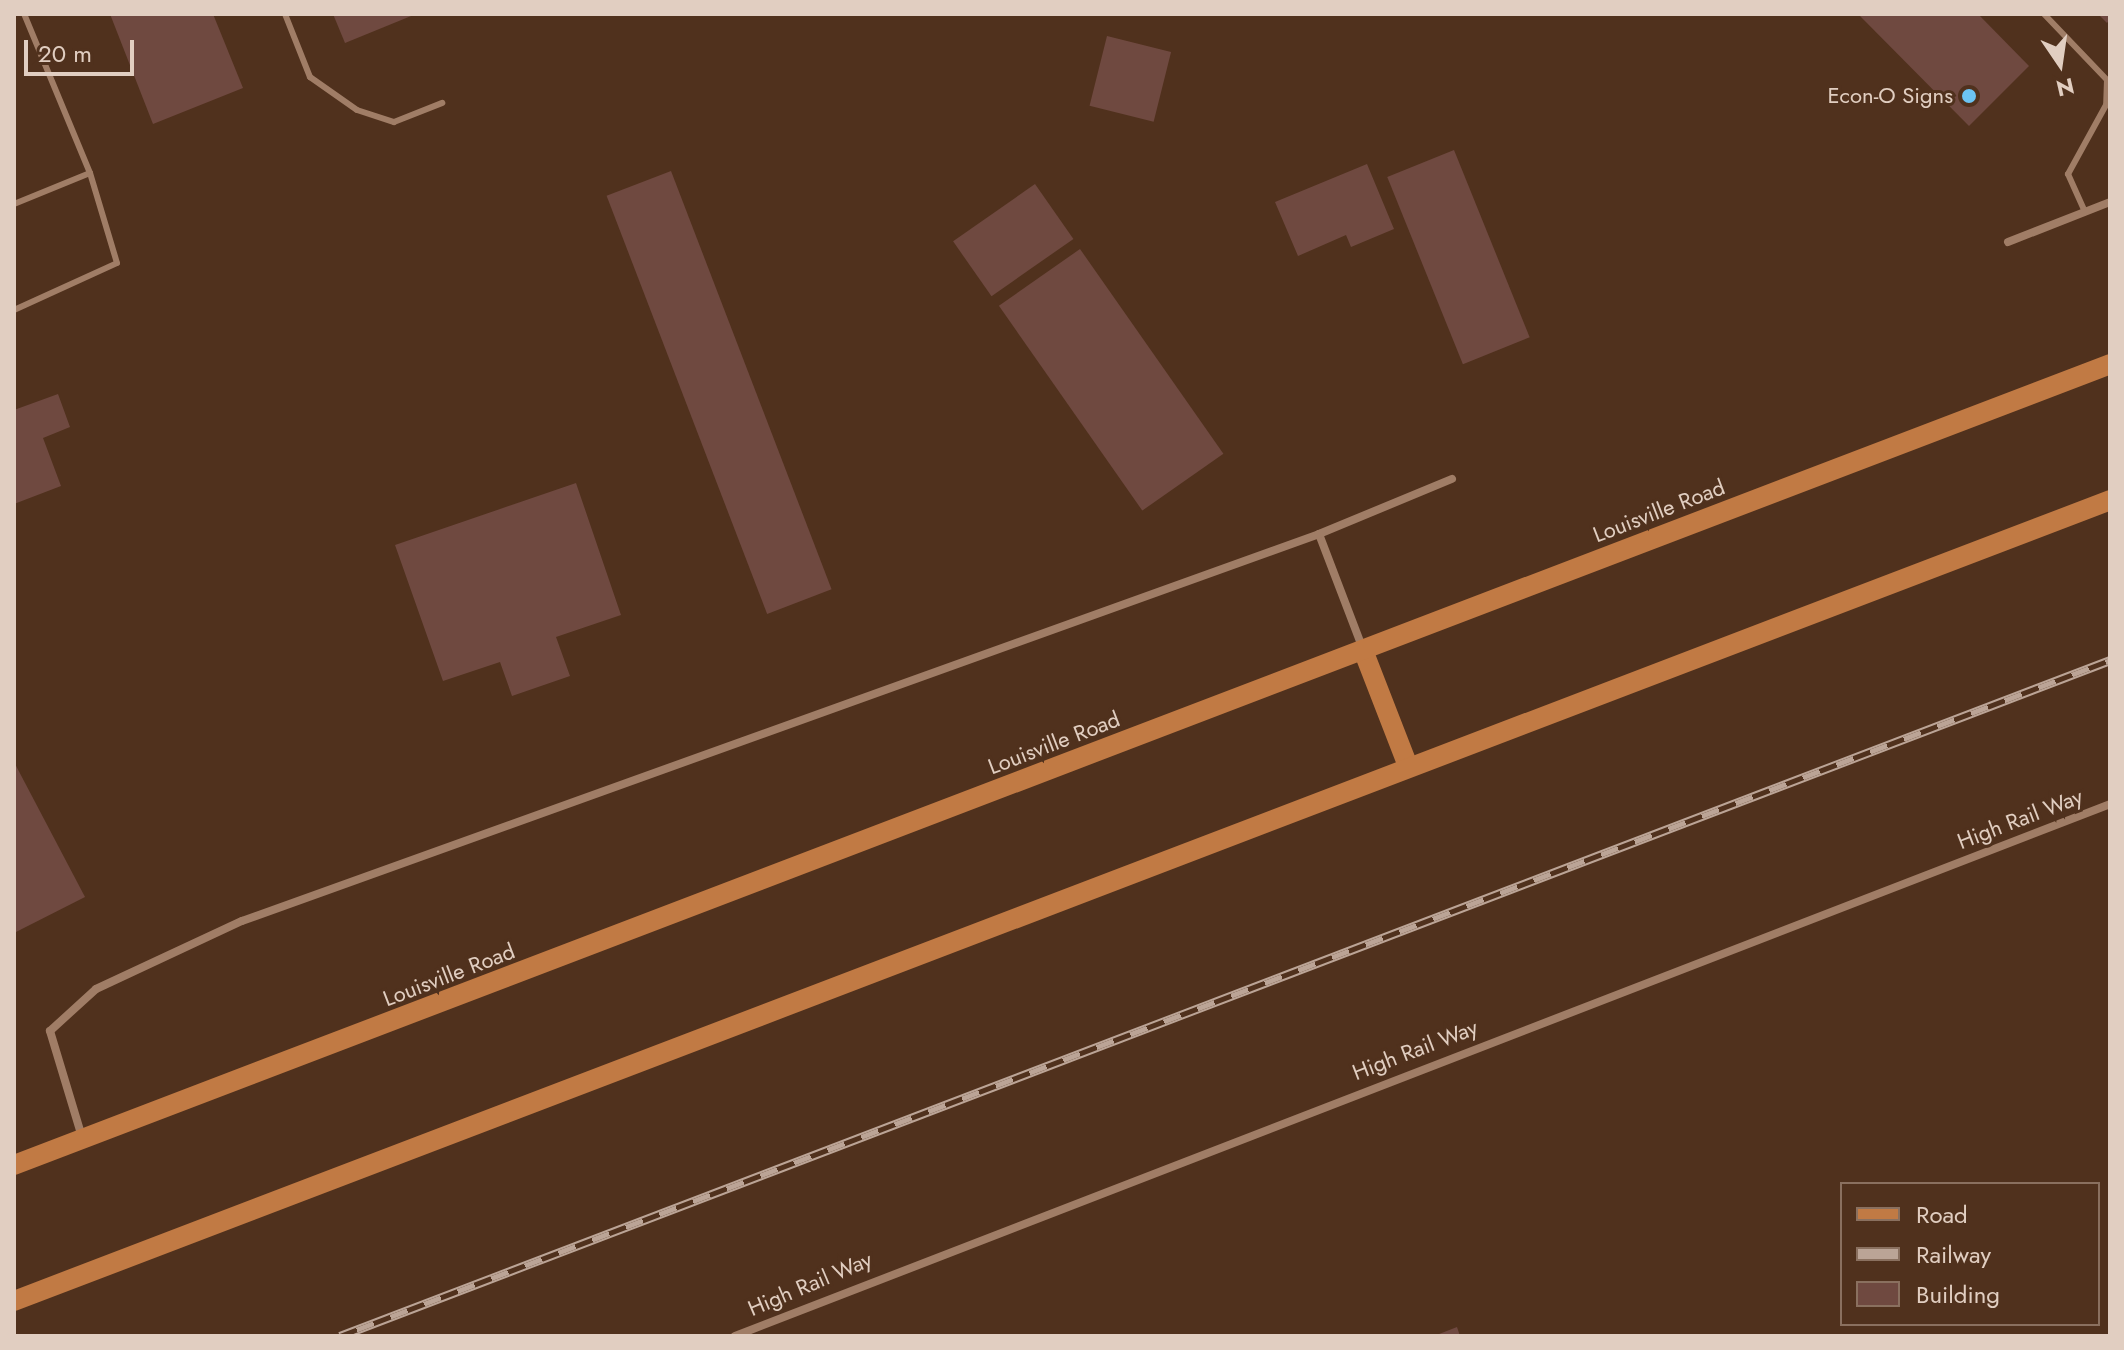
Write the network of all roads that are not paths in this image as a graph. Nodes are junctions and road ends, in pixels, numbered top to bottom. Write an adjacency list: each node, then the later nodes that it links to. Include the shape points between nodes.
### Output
1 (24, 14): 5 (lane)
2 (285, 14): 4 (lane, via 310,77 357,110 394,122)
3 (2044, 14): 8 (lane, via 2107,80 2106,105 2068,174)
4 (442, 103)
5 (90, 173): 7 (lane); 10 (lane, via 117,263)
6 (2110, 202): 8 (street)
7 (14, 204)
8 (2085, 212): 9 (street)
9 (2008, 242)
10 (14, 310)
11 (2110, 364): 15 (main road, Louisville Road)
12 (1452, 479): 14 (street)
13 (2110, 500): 16 (main road)
14 (1319, 534): 15 (street); 18 (street, via 257,915 96,989 50,1031)
15 (1363, 650): 16 (main road); 18 (main road, Louisville Road)
16 (1408, 766): 20 (main road)
17 (2110, 804): 21 (street, High Rail Way)
18 (83, 1139): 19 (main road, Louisville Road)
19 (14, 1165)
20 (14, 1301)
21 (735, 1336)

